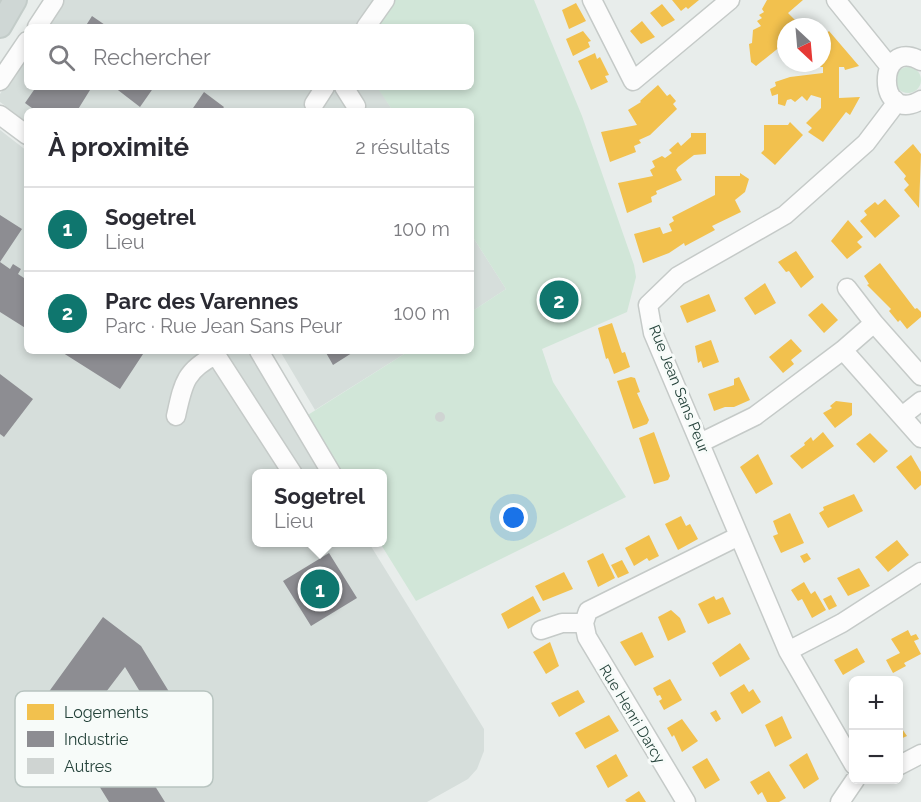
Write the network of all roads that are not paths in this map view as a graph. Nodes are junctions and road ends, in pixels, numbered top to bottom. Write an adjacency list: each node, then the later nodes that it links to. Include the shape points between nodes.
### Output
1 (15, 0): 9 (main road)
2 (385, 0): 8 (street)
3 (592, 0): 4 (street, via 633,81)
4 (730, 0)
5 (836, 0): 12 (street)
6 (54, 1): 7 (street)
7 (39, 24)
8 (368, 24)
9 (0, 26)
10 (24, 45): 13 (street)
11 (921, 61): 12 (street, via 902,58)
12 (890, 66): 16 (street, via 886,88)
13 (0, 81)
14 (324, 90): 18 (street)
15 (346, 90): 19 (street)
16 (895, 100): 17 (street, via 909,104); 33 (street, Rue Jean Sans Peur, via 866,143 785,215 678,276 648,305 653,333)
17 (921, 100)
18 (314, 104)
19 (356, 106)
20 (0, 115): 21 (street)
21 (24, 133)
22 (847, 288): 23 (street)
23 (874, 322): 24 (street); 28 (street)
24 (843, 350): 31 (street); 33 (street, via 755,416)
25 (214, 354): 30 (street, via 195,365 182,388)
26 (217, 354): 34 (street)
27 (261, 354): 35 (street)
28 (921, 376)
29 (921, 400): 31 (street)
30 (176, 416)
31 (902, 416): 32 (street)
32 (921, 438)
33 (700, 443): 36 (street, Rue Jean Sans Peur)
34 (290, 469)
35 (329, 469)
36 (739, 536): 38 (street, via 588,611); 40 (street, Rue Jean Sans Peur)
37 (921, 572): 40 (street)
38 (584, 623): 39 (street, via 562,623); 45 (street, Rue Henri Darcy, via 602,665)
39 (541, 630)
40 (788, 651): 42 (street, Rue Jean Sans Peur)
41 (921, 754): 43 (street)
42 (849, 756)
43 (903, 763)
44 (852, 784): 46 (street)
45 (686, 802)
46 (840, 802)

